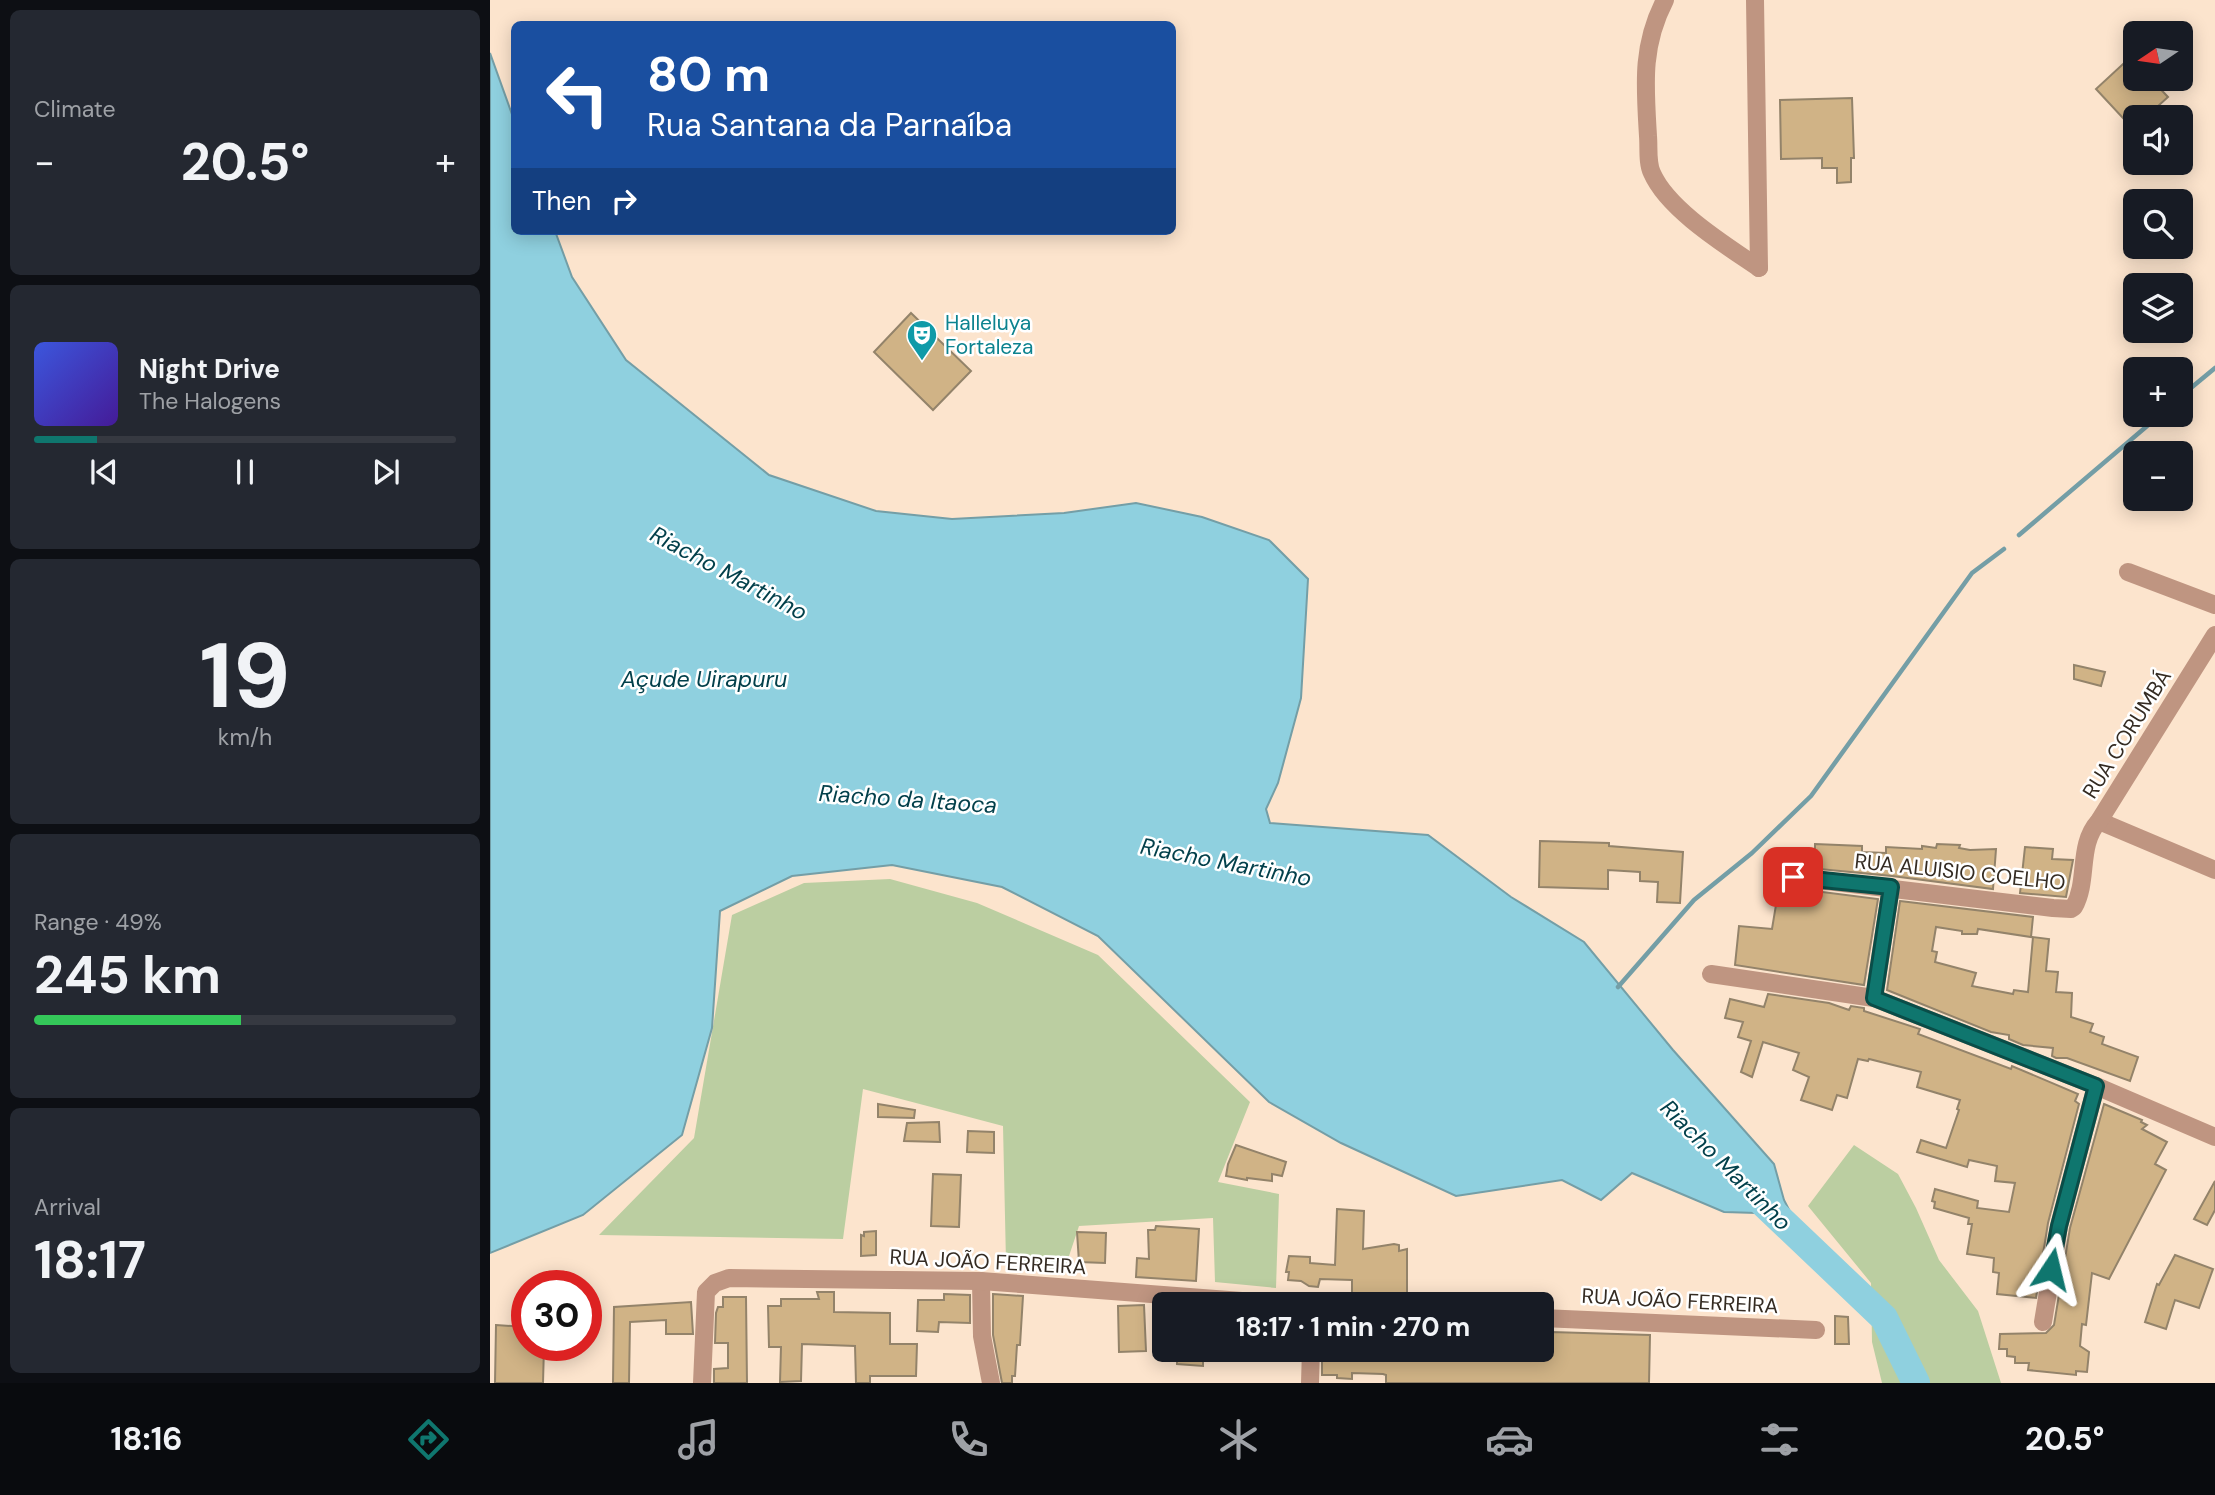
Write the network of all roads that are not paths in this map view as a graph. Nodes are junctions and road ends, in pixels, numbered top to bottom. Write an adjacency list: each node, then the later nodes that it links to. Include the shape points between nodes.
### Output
1 (1665, 0): 2 (street, via 1646,53 1650,170 1668,196 1705,230 1759,268)
2 (1755, 0)
3 (2128, 572): 4 (street)
4 (2215, 605)
5 (2215, 635): 6 (street, RUA CORUMBÁ)
6 (2099, 821): 7 (street, RUA CORUMBÁ); 9 (street, RUA ALUISIO COELHO, via 2087,841 2078,897 2071,909)
7 (2215, 870)
8 (1793, 877): 9 (street, RUA ALUISIO COELHO)
9 (1891, 887): 11 (street)
10 (1711, 974): 11 (street)
11 (1874, 998): 12 (street)
12 (2096, 1086): 13 (street); 17 (street, via 2059,1226)
13 (2215, 1137)
14 (981, 1281): 15 (street, RUA JOÃO FERREIRA); 20 (street, RUA JOÃO FERREIRA, via 729,1278 710,1287 705,1302); 21 (street, via 982,1336)
15 (1152, 1294)
16 (1554, 1319): 18 (street, RUA JOÃO FERREIRA)
17 (2043, 1322)
18 (1816, 1330)
19 (1311, 1362): 22 (street)
20 (702, 1383)
21 (991, 1383)
22 (1310, 1383)

